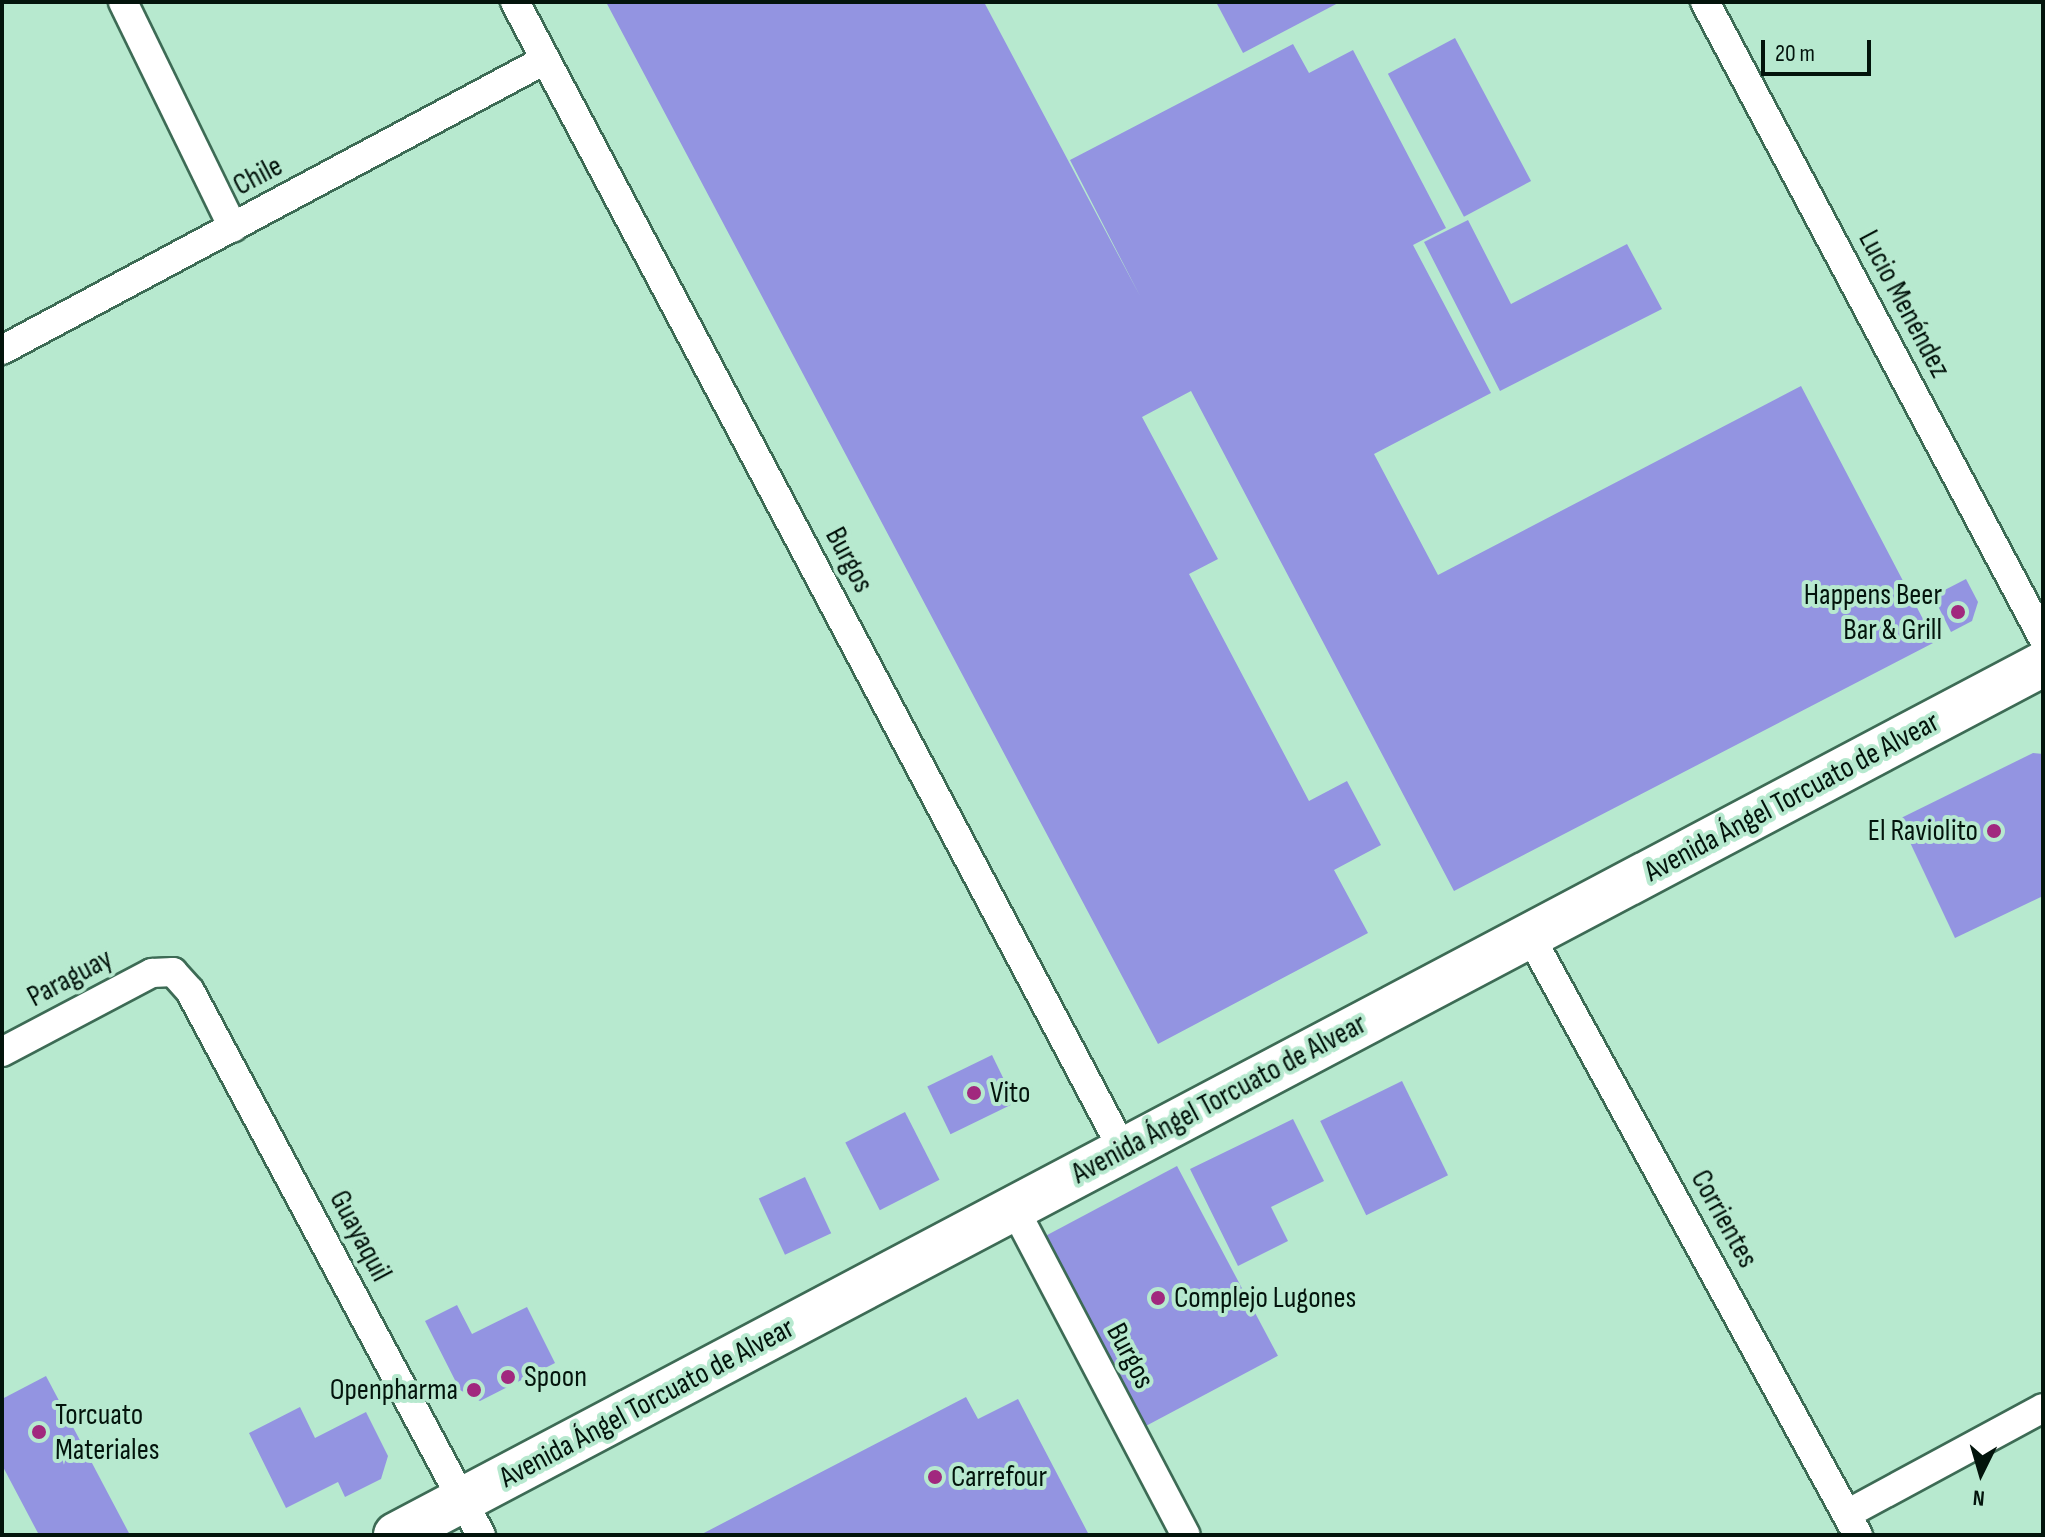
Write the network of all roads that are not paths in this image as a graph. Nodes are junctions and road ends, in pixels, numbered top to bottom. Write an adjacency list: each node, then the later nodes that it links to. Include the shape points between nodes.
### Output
1 (123, 2): 5 (street)
2 (515, 2): 4 (street, Burgos)
3 (1705, 2): 7 (street, Lucio Menéndez)
4 (545, 60): 5 (street, Chile); 12 (street, Burgos)
5 (233, 228): 6 (street, Chile)
6 (2, 350)
7 (2043, 638)
8 (2043, 664): 9 (main road, Avenida Ángel Torcuato de Alvear)
9 (1530, 936): 12 (main road, Avenida Ángel Torcuato de Alvear); 16 (street, Corrientes)
10 (173, 972): 11 (street, Paraguay, via 152,973); 15 (street, Guayaquil, via 190,991)
11 (2, 1052)
12 (1123, 1150): 13 (main road, Avenida Ángel Torcuato de Alvear)
13 (1014, 1208): 15 (main road, Avenida Ángel Torcuato de Alvear); 18 (street, Burgos)
14 (2043, 1408): 16 (street)
15 (472, 1517): 17 (main road, Avenida Ángel Torcuato de Alvear)
16 (1853, 1524)
17 (396, 1535)
18 (1186, 1535)

